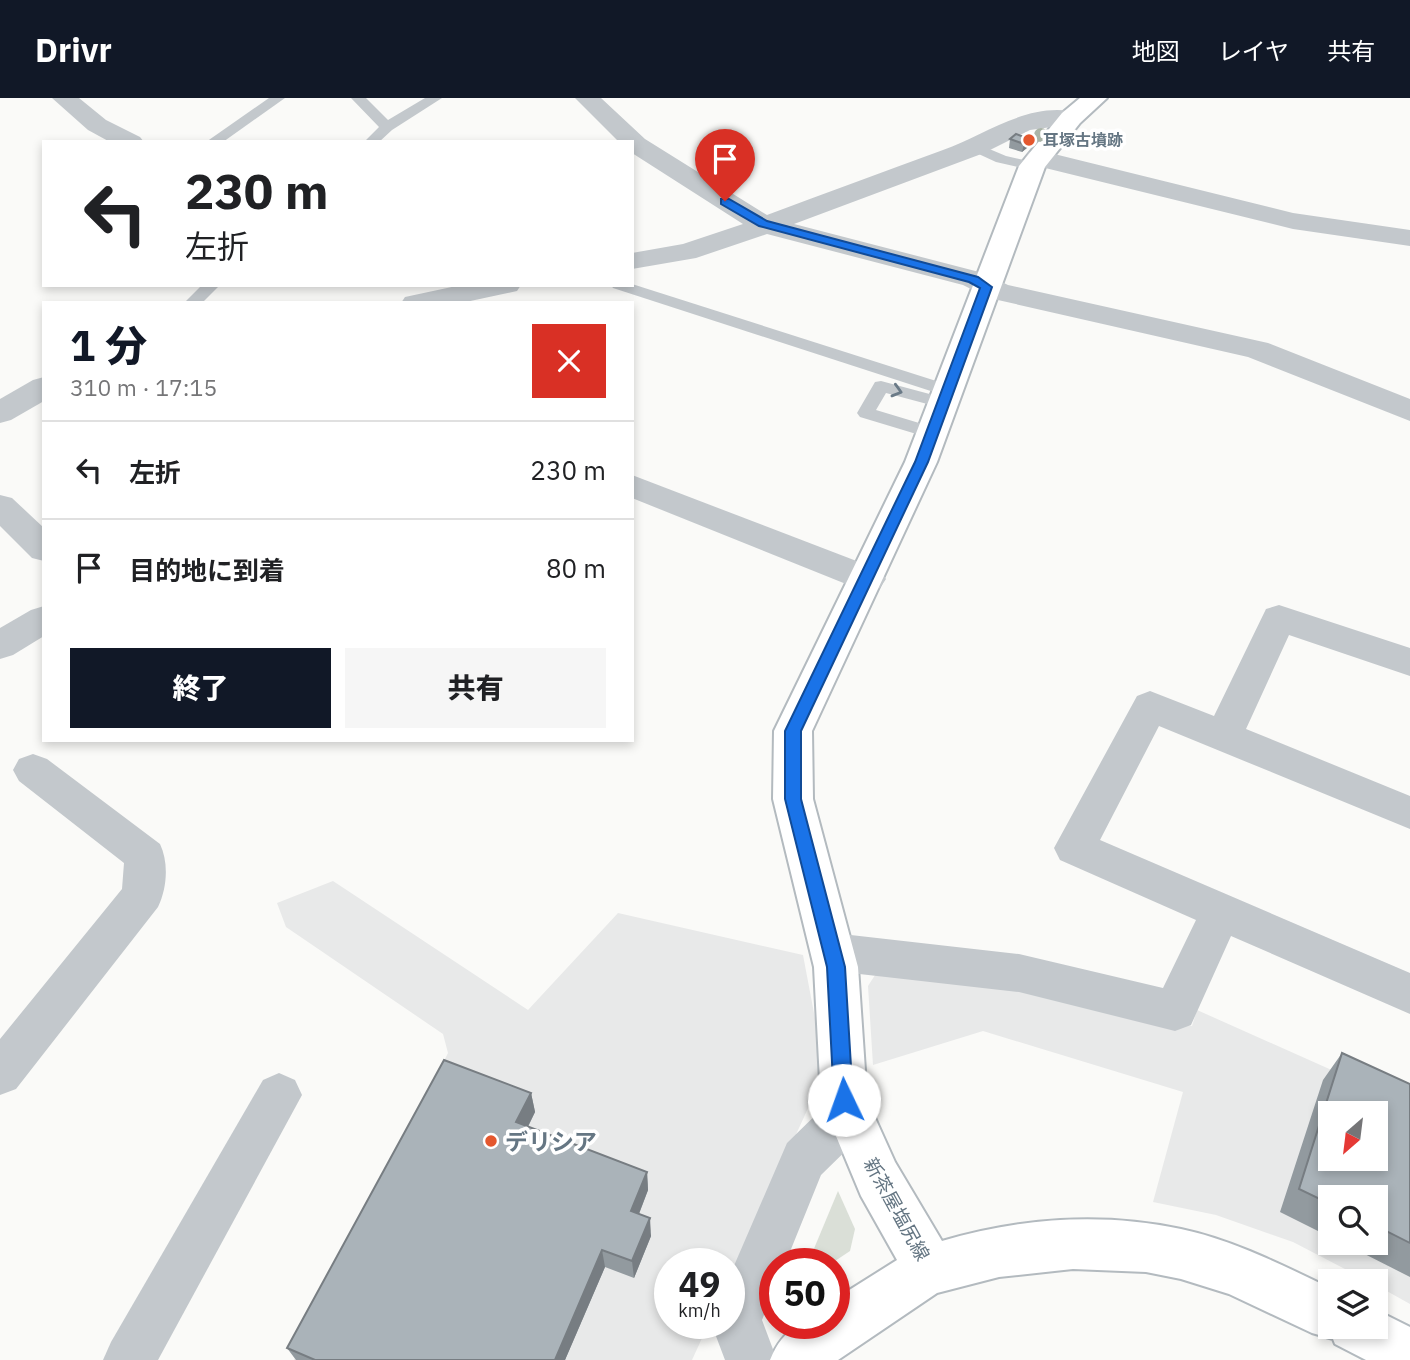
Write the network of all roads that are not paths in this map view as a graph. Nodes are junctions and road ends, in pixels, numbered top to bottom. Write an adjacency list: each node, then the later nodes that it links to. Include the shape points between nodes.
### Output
1 (64, 98): 8 (street, via 97,125)
2 (278, 98): 9 (lane)
3 (358, 98): 7 (lane)
4 (435, 98): 7 (lane)
5 (587, 98): 11 (street)
6 (1083, 108): 13 (street, via 1001,131); 14 (main road, 新茶屋塩尻線)
7 (387, 127): 10 (lane)
8 (127, 140)
9 (216, 140)
10 (373, 140)
11 (632, 140)
12 (634, 142): 15 (street)
13 (975, 147): 14 (lane, via 1001,159); 15 (street)
14 (1035, 162): 16 (street, via 1293,221); 21 (main road, 新茶屋塩尻線)
15 (763, 223): 17 (street, via 687,252); 21 (street, via 974,279)
16 (1410, 238)
17 (634, 261)
18 (210, 287): 23 (lane)
19 (491, 287): 22 (street)
20 (624, 287): 25 (lane)
21 (986, 287): 25 (main road, 新茶屋塩尻線); 26 (street, via 1258,350)
22 (412, 297)
23 (194, 301)
24 (42, 388): 27 (street)
25 (942, 409): 31 (main road, 新茶屋塩尻線)
26 (1410, 411)
27 (0, 413)
28 (636, 494): 31 (street)
29 (0, 506): 30 (street)
30 (42, 547)
31 (868, 579): 39 (main road, 新茶屋塩尻線, via 793,731 793,799)
32 (42, 620): 33 (street)
33 (0, 645)
34 (1410, 662): 35 (street, via 1279,618)
35 (1224, 736): 37 (street); 38 (street, via 1150,706 1075,848)
36 (33, 770): 41 (street, via 145,856 143,894)
37 (1410, 813)
38 (1220, 914): 39 (street, via 1175,1011 1019,973); 40 (street)
39 (833, 952): 43 (main road, 新茶屋塩尻線, via 844,1100)
40 (1410, 994)
41 (0, 1074)
42 (279, 1095): 48 (street)
43 (849, 1115): 44 (main road, 新茶屋塩尻線, via 878,1179); 49 (street, via 804,1159 736,1320)
44 (930, 1269): 45 (main road, 新茶屋塩尻線, via 1027,1247 1139,1247 1211,1262); 50 (main road, 新茶屋塩尻線, via 863,1308)
45 (1318, 1309)
46 (1379, 1339): 47 (main road)
47 (1410, 1355)
48 (129, 1360)
49 (751, 1360)
50 (796, 1360)

